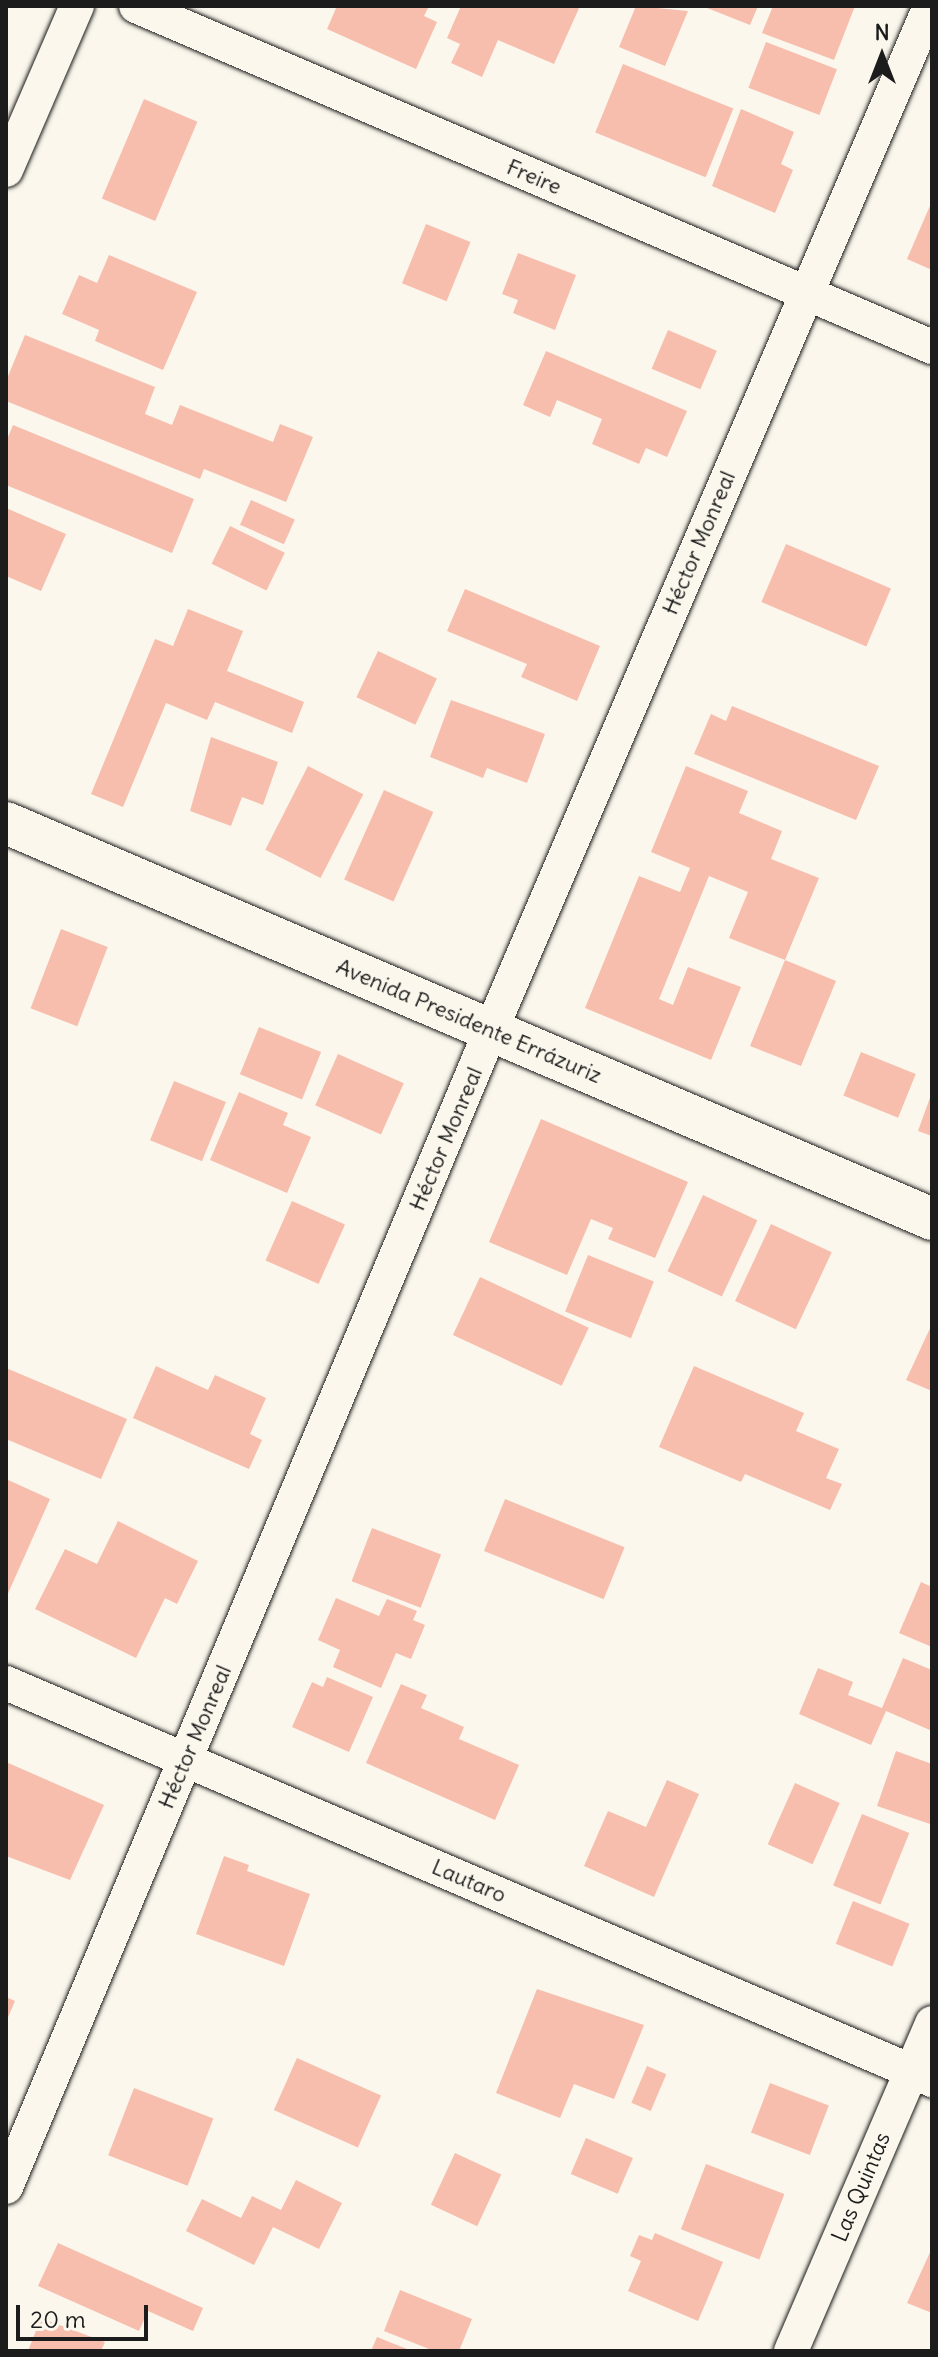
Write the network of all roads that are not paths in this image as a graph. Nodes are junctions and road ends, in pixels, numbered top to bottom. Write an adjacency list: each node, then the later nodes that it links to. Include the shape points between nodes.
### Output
1 (77, 6): 4 (street)
2 (136, 6): 5 (street, Freire)
3 (930, 6): 5 (street, Héctor Monreal)
4 (6, 170)
5 (807, 294): 6 (street, Freire); 8 (street, Héctor Monreal)
6 (932, 347)
7 (6, 823): 8 (street, Avenida Presidente Errázuriz)
8 (491, 1030): 9 (street, Avenida Presidente Errázuriz); 11 (street, Héctor Monreal)
9 (932, 1219)
10 (6, 1683): 11 (street, Lautaro)
11 (185, 1760): 13 (street, Lautaro); 14 (street, Héctor Monreal)
12 (932, 2023): 13 (street, Las Quintas)
13 (922, 2075): 15 (street, Las Quintas)
14 (6, 2187)
15 (791, 2351)

